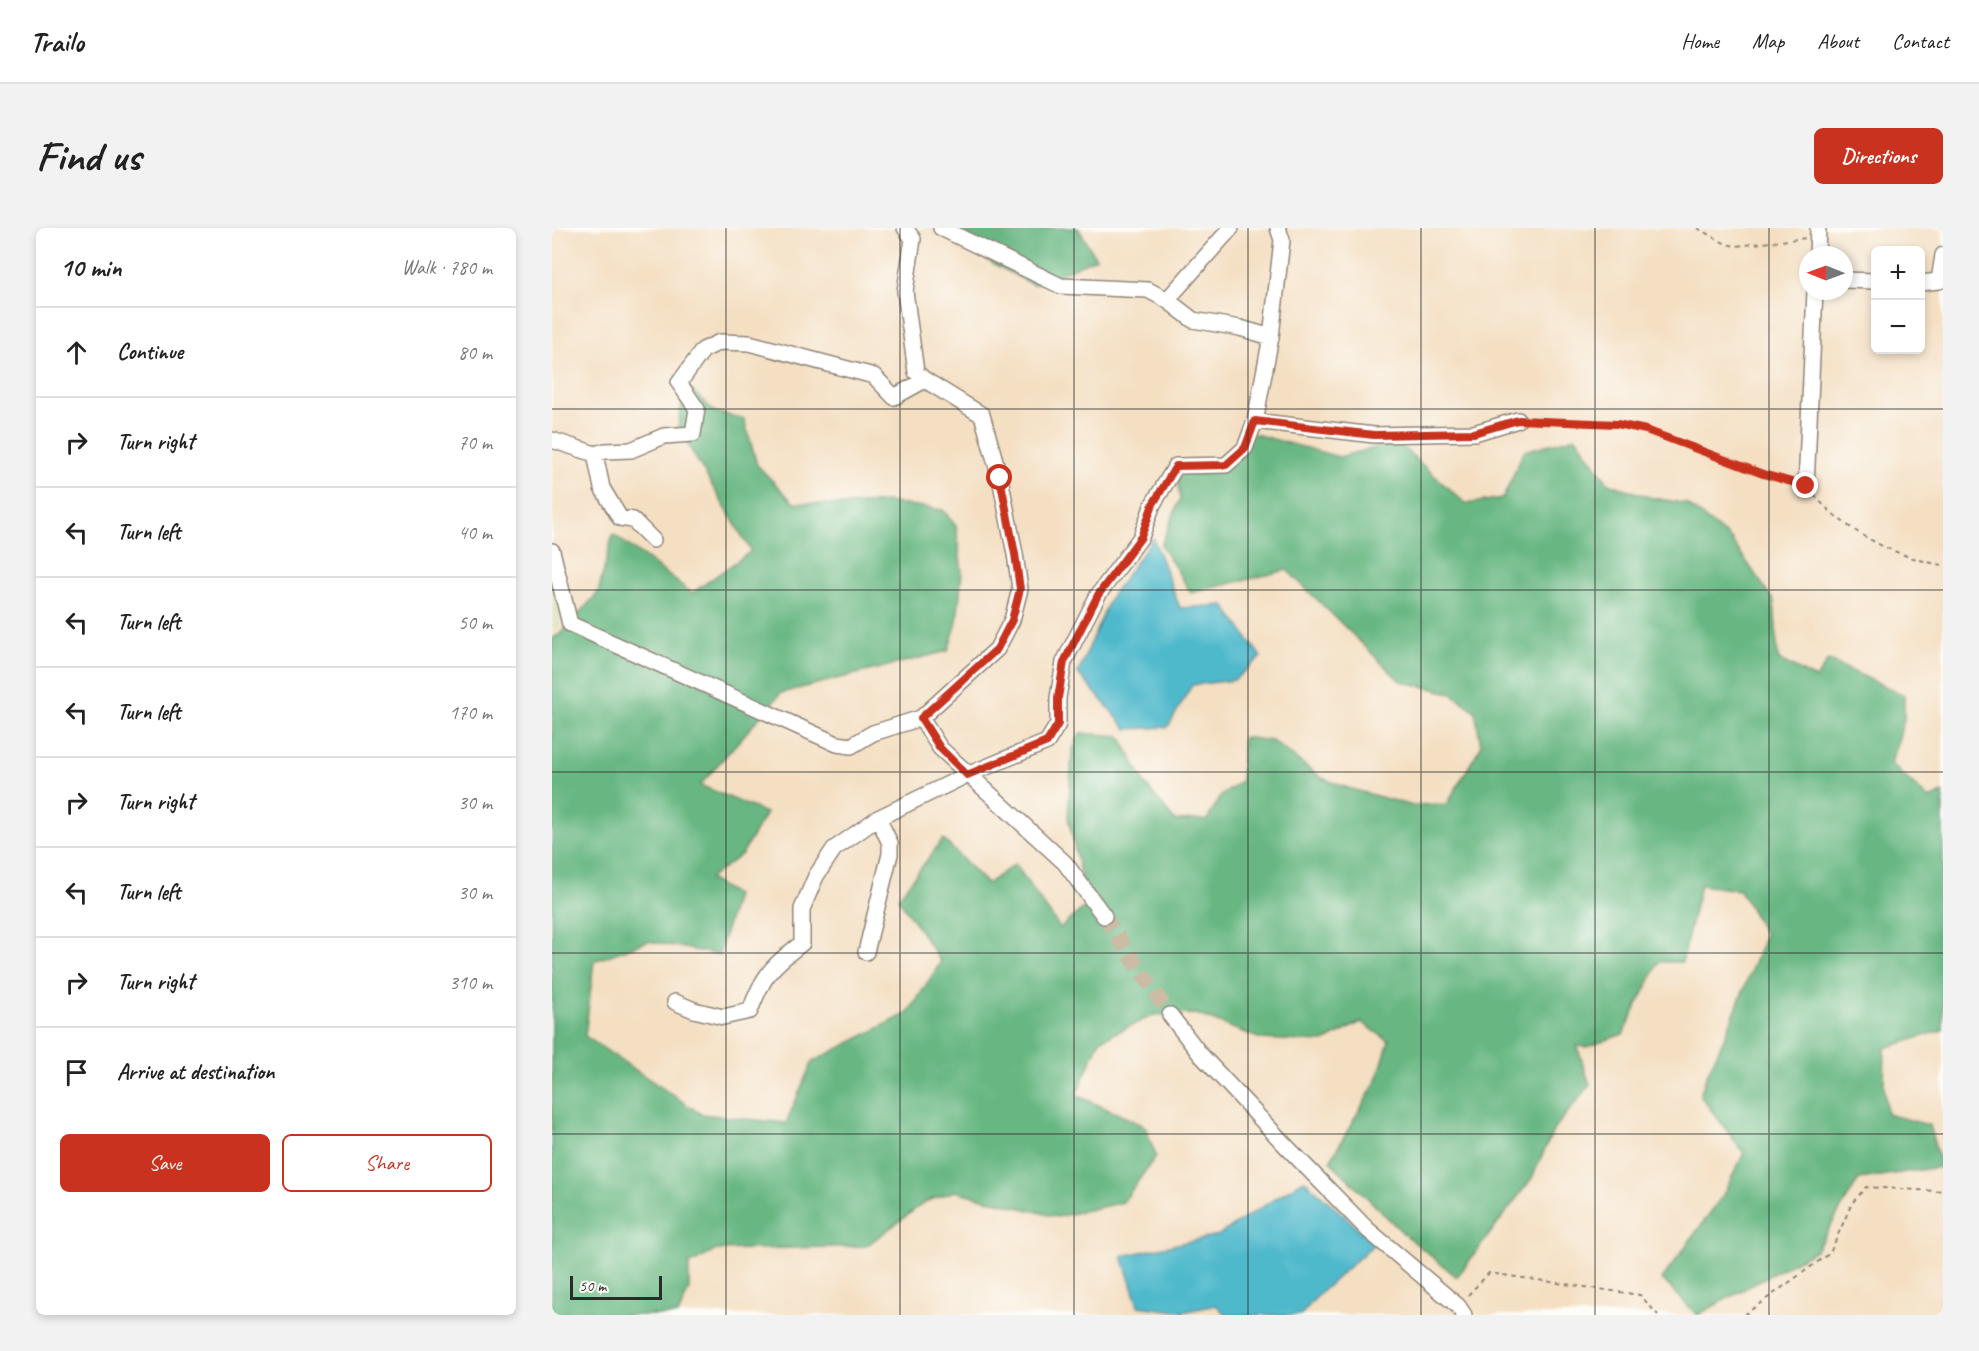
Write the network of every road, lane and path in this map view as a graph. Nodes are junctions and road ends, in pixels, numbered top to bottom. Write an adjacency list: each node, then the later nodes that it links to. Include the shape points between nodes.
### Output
1 (941, 228): 11 (street, via 1060,286 1148,290)
2 (1231, 228): 11 (street)
3 (1278, 228): 13 (street, via 1282,240)
4 (1697, 228): 6 (path, via 1735,246)
5 (909, 229): 14 (street, via 912,239 907,303 916,372)
6 (1818, 232)
7 (1943, 255): 10 (street, via 1939,281)
8 (1853, 280): 9 (street)
9 (1871, 281)
10 (1925, 282)
11 (1167, 300): 13 (street, via 1193,321)
12 (1815, 300): 19 (street)
13 (1271, 337): 16 (street)
14 (925, 380): 18 (street, via 894,397 874,376 749,343 720,342 703,351 679,383 697,410 693,434 664,436 631,450); 23 (street, via 982,415 1000,478 1020,589 1012,620 997,649)
15 (1518, 420): 16 (street, via 1474,433 1374,435); 19 (path, via 1617,424 1646,430)
16 (1255, 421): 24 (street, via 1245,448 1226,465 1176,466 1153,504 1141,537 1098,595 1064,662 1058,724 1047,742)
17 (552, 440): 18 (street)
18 (594, 454): 20 (street, via 602,488 620,518 633,520)
19 (1806, 486): 22 (path, via 1828,511 1854,530 1905,556)
20 (653, 540)
21 (552, 551): 23 (street, via 570,624 837,744 851,746 873,733)
22 (1943, 565)
23 (921, 718): 24 (street, via 940,748)
24 (967, 775): 25 (street); 26 (street, via 1065,863)
25 (878, 818): 27 (street, via 890,843 890,854); 28 (street, via 834,849 816,876 802,909 802,943 775,964 758,988 750,1011 723,1017)
26 (1104, 916)
27 (866, 952)
28 (675, 1002)
29 (1170, 1015): 31 (street, via 1200,1054 1368,1230)
30 (1943, 1189): 33 (path, via 1866,1187 1852,1203 1830,1253)
31 (1461, 1311): 32 (path, via 1489,1273 1640,1295)
32 (1658, 1315)
33 (1744, 1315)

